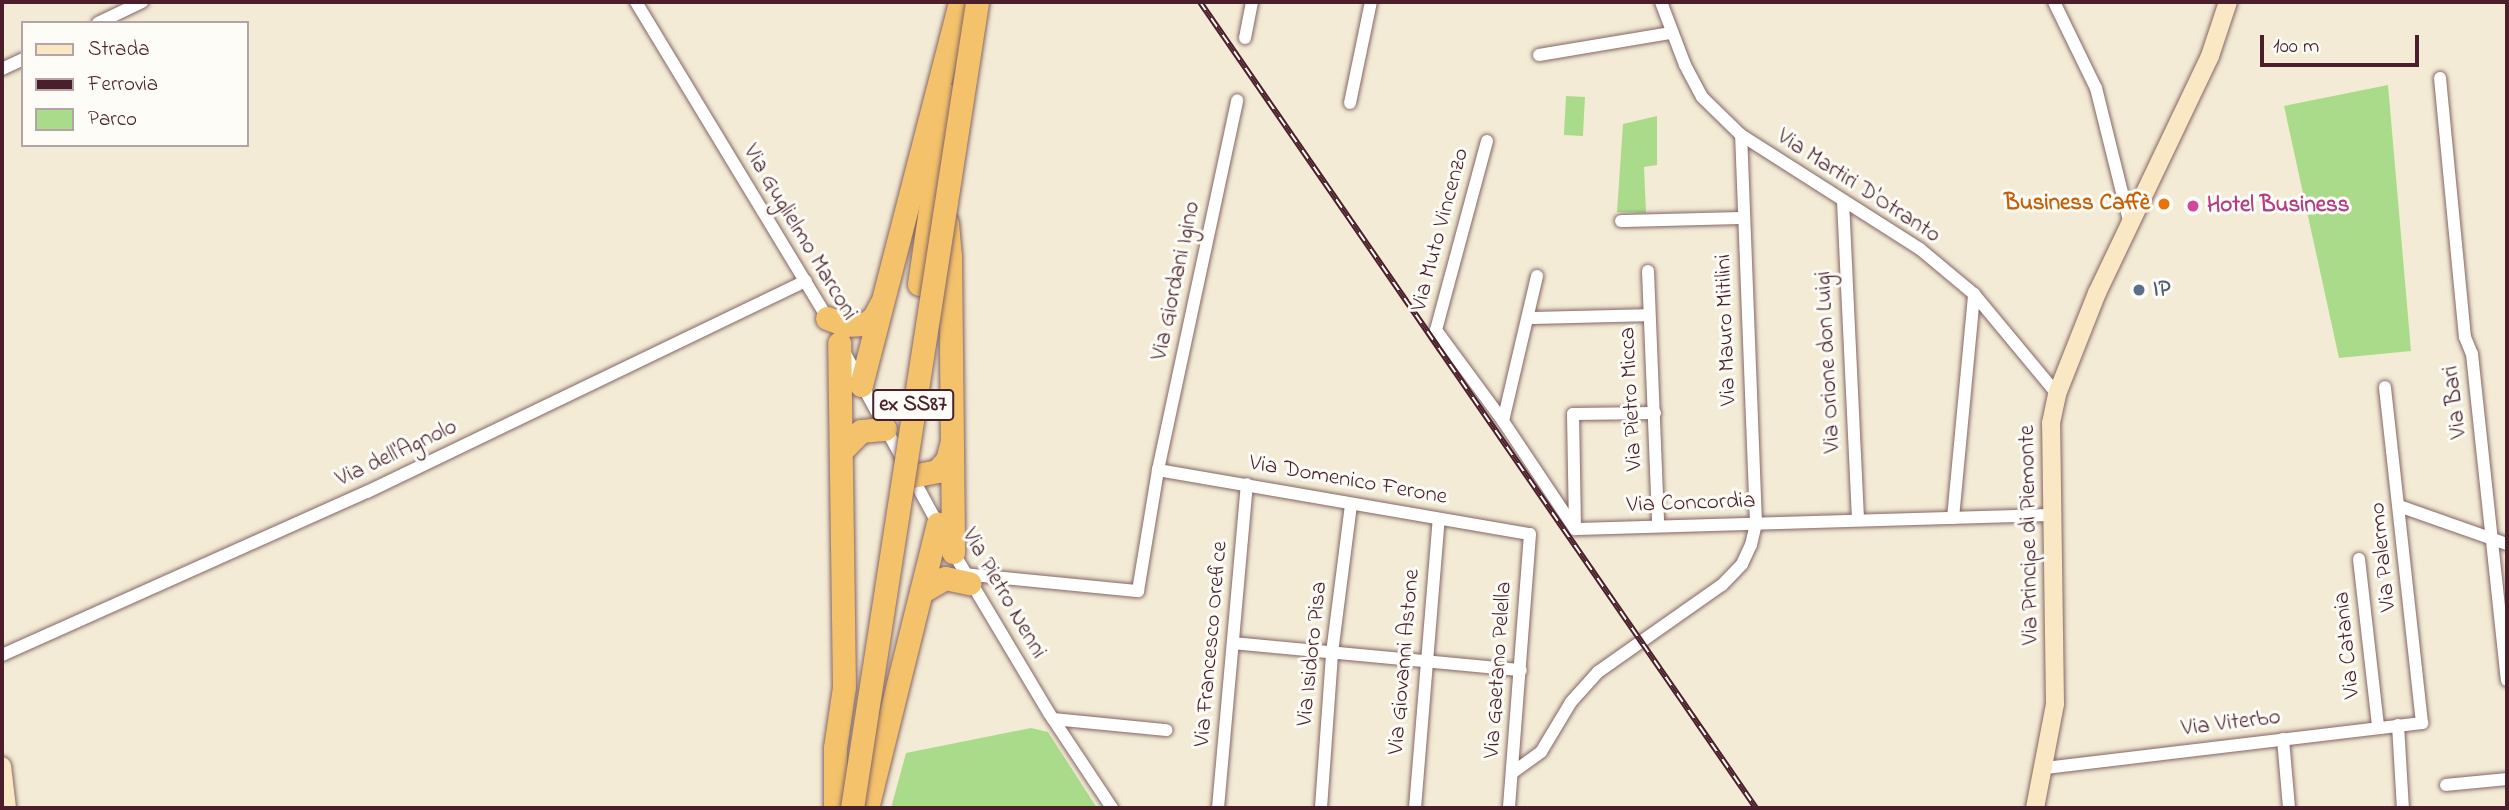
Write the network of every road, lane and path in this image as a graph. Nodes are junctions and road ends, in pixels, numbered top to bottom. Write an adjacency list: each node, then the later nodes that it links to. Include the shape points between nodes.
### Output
1 (142, 2): 10 (street)
2 (636, 2): 28 (street, Via Guglielmo Marconi)
3 (960, 2): 30 (highway); 81 (highway, ex SS87)
4 (977, 2): 22 (highway, ex SS87, bridge)
5 (1252, 2): 12 (street)
6 (1371, 2): 18 (street)
7 (1661, 2): 11 (street, Via Martiri D'Otranto)
8 (2054, 2): 25 (street, via 2096,88)
9 (2228, 2): 25 (main road, Via Principe di Piemonte, via 2210,56)
10 (102, 21)
11 (1671, 33): 13 (street); 19 (street, Via Martiri D'Otranto, via 1702,97)
12 (1245, 38)
13 (1539, 55)
14 (21, 60): 15 (street)
15 (2, 69)
16 (2440, 78): 57 (street, Via Bari, via 2465,337 2472,354)
17 (1237, 100): 43 (street, Via Giordani Igino)
18 (1350, 103)
19 (1741, 135): 21 (street, Via Martiri D'Otranto); 23 (street, Via Mauro Mitilini)
20 (1487, 141): 39 (street, Via Muto Vincenzo, via 1436,330)
21 (1843, 201): 29 (street, Via Martiri D'Otranto, via 1920,249); 51 (street, Via Orione don Luigi)
22 (945, 209): 41 (highway, bridge, via 950,256); 82 (highway, ex SS87, bridge)
23 (1744, 218): 24 (street); 52 (street, Via Mauro Mitilini)
24 (1621, 221)
25 (2130, 224): 37 (main road, Via Principe di Piemonte)
26 (1648, 271): 31 (street, Via Pietro Micca)
27 (1537, 276): 33 (street)
28 (806, 281): 32 (street, Via Guglielmo Marconi); 65 (street, Via dell'Agnolo, via 366,492)
29 (1974, 294): 37 (street, Via Martiri D'Otranto); 49 (street)
30 (882, 302): 32 (highway, via 865,324 845,325); 35 (highway)
31 (1649, 315): 33 (street); 38 (street, Via Pietro Micca)
32 (827, 318): 34 (street, Via Guglielmo Marconi)
33 (1528, 318): 39 (street)
34 (839, 343): 35 (street, Via Guglielmo Marconi); 42 (highway)
35 (861, 385): 40 (street, Via Guglielmo Marconi)
36 (2385, 387): 47 (street, Via Palermo)
37 (2057, 394): 48 (main road, Via Principe di Piemonte, via 2051,423)
38 (1655, 413): 54 (street, Via Pietro Micca); 55 (street, via 1573,414)
39 (1503, 421): 55 (street)
40 (885, 429): 42 (highway, via 861,431); 44 (street, Via Guglielmo Marconi)
41 (952, 441): 44 (highway, via 947,460); 59 (highway)
42 (842, 450): 81 (highway, via 844,687 835,748)
43 (1158, 470): 45 (street, Via Domenico Ferone); 61 (street, Via Giordani Igino, via 1138,591)
44 (915, 483): 53 (street, Via Pietro Nenni)
45 (1247, 484): 46 (street, Via Domenico Ferone); 63 (street, Via Francesco Orefice)
46 (1351, 504): 50 (street, Via Domenico Ferone); 64 (street, Via Isidoro Pisa)
47 (2399, 506): 57 (street); 70 (street, Via Palermo)
48 (2052, 515): 49 (street, Via Concordia); 75 (main road, Via Principe di Piemonte, via 2055,704)
49 (1953, 518): 51 (street, Via Concordia)
50 (1439, 519): 56 (street, Via Domenico Ferone); 66 (street, Via Giovanni Astone)
51 (1857, 520): 52 (street, Via Concordia)
52 (1756, 523): 54 (street, Via Concordia); 77 (street, Via Mauro Mitilini, via 1745,560 1730,578 1607,665 1572,702 1541,751)
53 (938, 524): 59 (street, Via Pietro Nenni); 62 (highway)
54 (1658, 525): 55 (street, Via Concordia)
55 (1575, 529)
56 (1530, 534): 67 (street, Via Gaetano Pelella)
57 (2493, 539): 58 (street); 68 (street, Via Bari)
58 (2507, 544)
59 (953, 552): 61 (street, Via Pietro Nenni)
60 (2359, 559): 72 (street, Via Catania)
61 (967, 579): 62 (highway, via 945,578); 69 (street, Via Pietro Nenni)
62 (921, 592): 83 (highway)
63 (1233, 643): 64 (street); 85 (street, Via Francesco Orefice)
64 (1332, 653): 66 (street); 86 (street, Via Isidoro Pisa)
65 (2, 656)
66 (1425, 660): 67 (street); 87 (street, Via Giovanni Astone)
67 (1521, 670): 77 (street, Via Gaetano Pelella)
68 (2507, 680)
69 (1053, 719): 73 (street); 84 (street, Via Pietro Nenni)
70 (2422, 723): 71 (street, Via Viterbo)
71 (2398, 725): 72 (street, Via Viterbo); 91 (street)
72 (2378, 727): 74 (street, Via Viterbo)
73 (1167, 730)
74 (2283, 739): 75 (street, Via Viterbo); 90 (street)
75 (2045, 768): 89 (main road, Via Principe di Piemonte)
76 (2, 769): 80 (main road)
77 (1512, 773): 88 (street, Via Gaetano Pelella)
78 (2507, 779): 79 (street)
79 (2446, 785)
80 (7, 808)
81 (836, 808)
82 (852, 808)
83 (867, 808)
84 (1112, 808)
85 (1218, 808)
86 (1321, 808)
87 (1415, 808)
88 (1509, 808)
89 (2035, 808)
90 (2289, 808)
91 (2403, 808)

